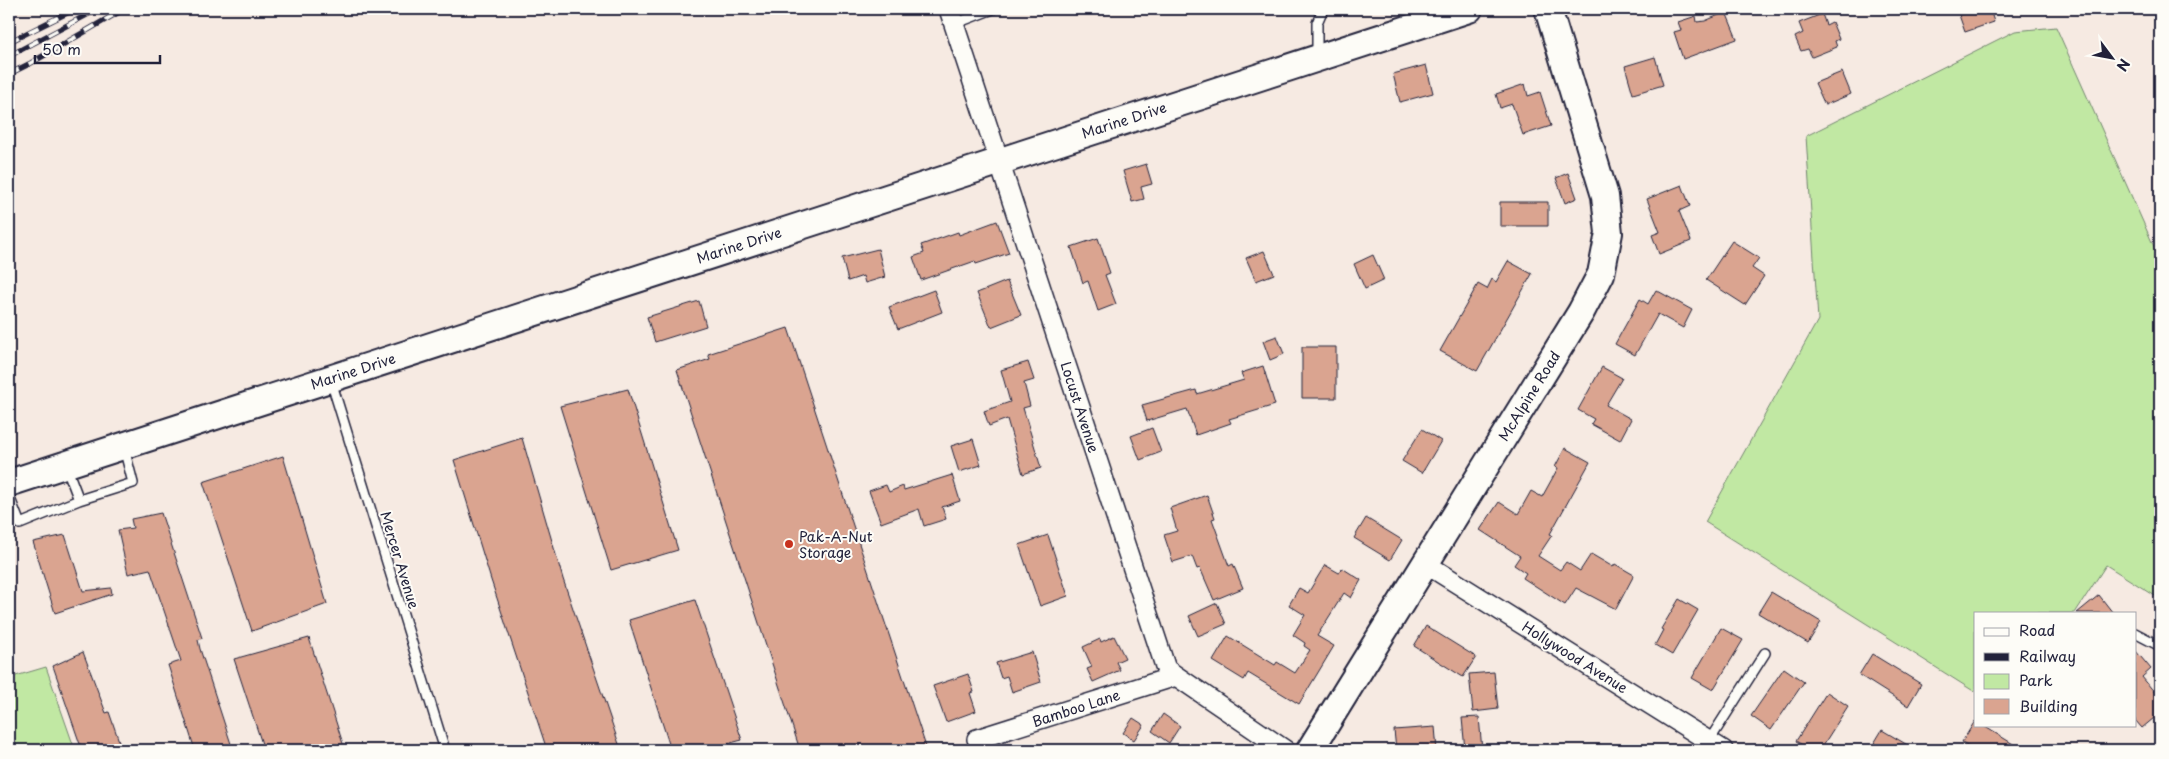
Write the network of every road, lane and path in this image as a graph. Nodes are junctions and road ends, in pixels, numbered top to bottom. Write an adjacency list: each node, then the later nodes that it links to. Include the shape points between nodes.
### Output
1 (992, 9): 5 (lane)
2 (1323, 9): 6 (lane, via 1317,23)
3 (1468, 9): 6 (main road, Marine Drive)
4 (1548, 9): 14 (main road, McAlpine Road, via 1605,196 1609,233 1601,274)
5 (951, 16): 7 (street, Locust Avenue)
6 (1317, 58): 7 (main road, Marine Drive)
7 (1000, 160): 8 (main road, Marine Drive); 18 (street, Locust Avenue, via 1166,669)
8 (330, 378): 9 (main road, Marine Drive); 21 (lane, Mercer Avenue)
9 (123, 446): 10 (main road, Marine Drive); 13 (lane, via 133,483)
10 (65, 465): 11 (main road, Marine Drive); 13 (lane)
11 (9, 483)
12 (9, 496): 13 (lane, via 20,524)
13 (79, 500)
14 (1426, 564): 20 (street, Hollywood Avenue); 23 (main road, McAlpine Road)
15 (2136, 634): 16 (lane)
16 (2160, 646)
17 (1765, 652): 20 (lane)
18 (1176, 676): 19 (street, Bamboo Lane); 22 (street, Locust Avenue)
19 (977, 739)
20 (1713, 747)
21 (445, 750)
22 (1285, 750)
23 (1310, 750)

